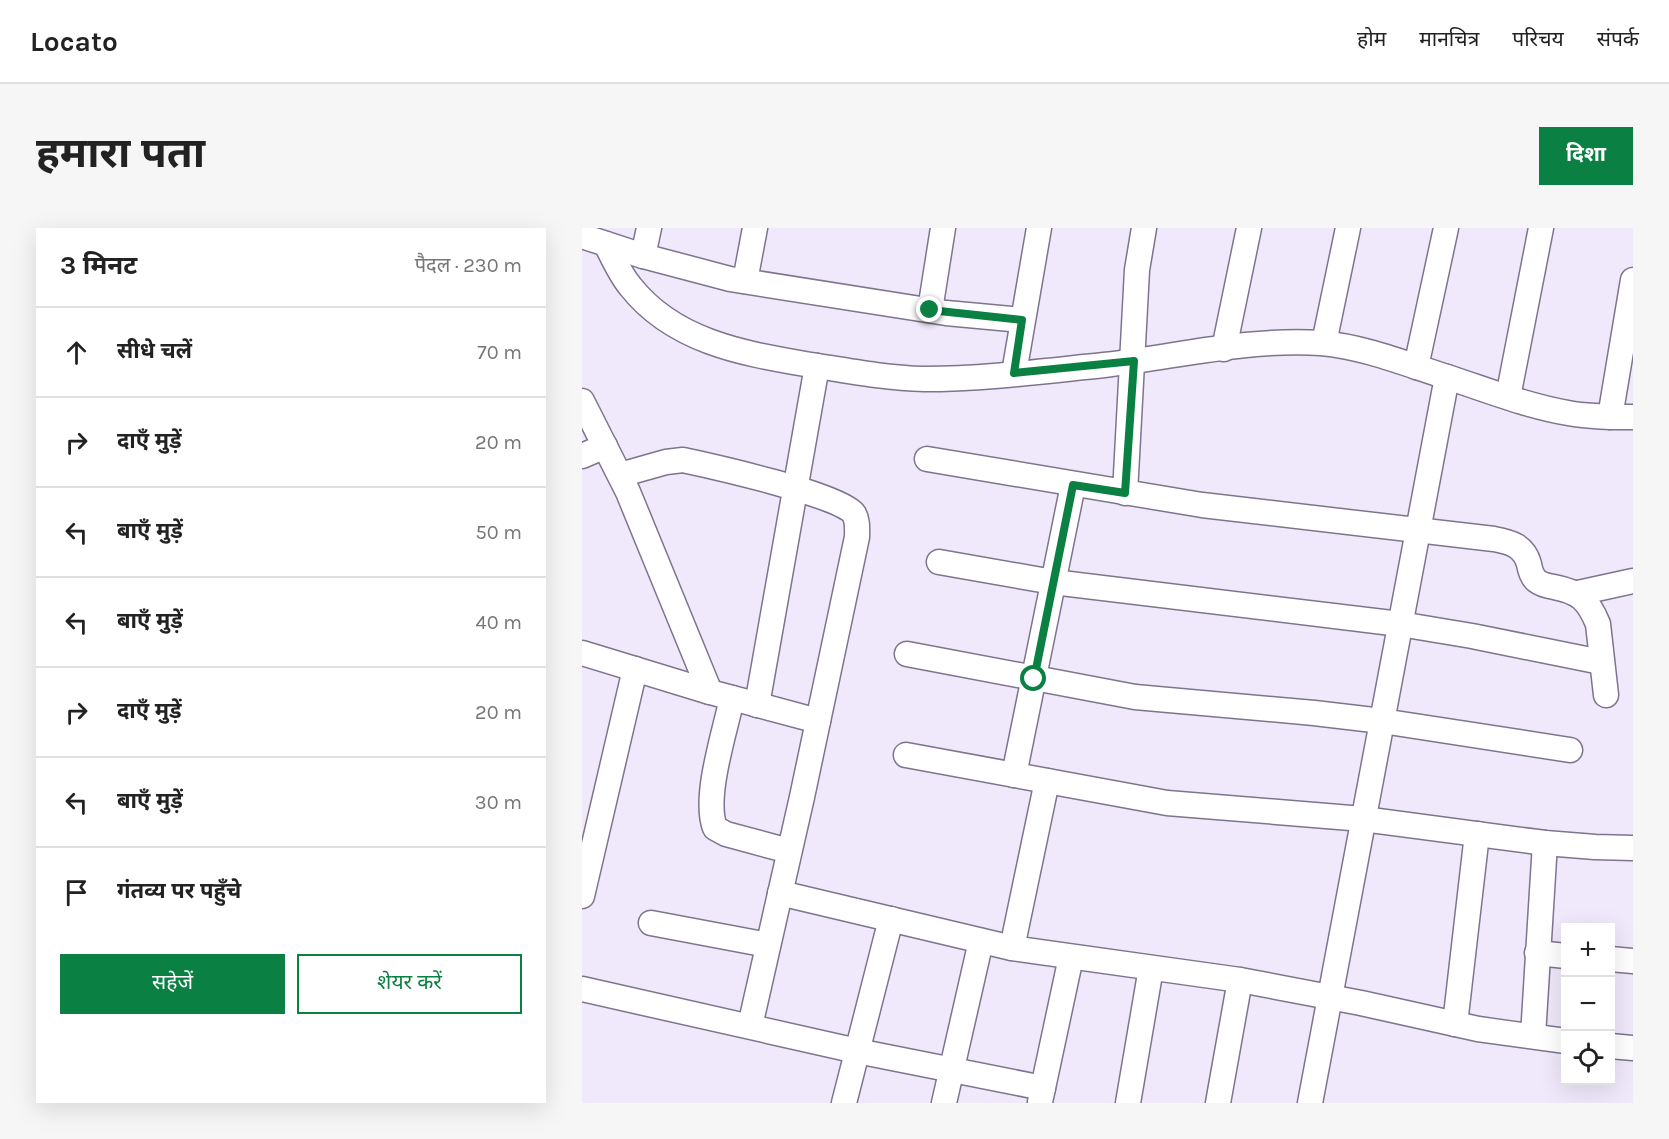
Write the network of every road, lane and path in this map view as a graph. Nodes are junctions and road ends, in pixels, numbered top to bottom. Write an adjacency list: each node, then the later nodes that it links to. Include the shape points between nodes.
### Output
1 (649, 228): 12 (street)
2 (755, 228): 13 (street)
3 (943, 228): 15 (street)
4 (1039, 228): 16 (street)
5 (1144, 228): 19 (street, via 1137,270)
6 (1249, 228): 18 (street)
7 (1348, 228): 17 (street)
8 (1446, 228): 21 (street)
9 (1541, 228): 24 (street)
10 (582, 236): 11 (street)
11 (606, 243): 12 (street); 20 (street, via 628,284 659,316 712,344)
12 (643, 256): 13 (street)
13 (744, 282): 15 (street)
14 (1633, 284): 26 (street)
15 (930, 310): 16 (street)
16 (1022, 320): 22 (street)
17 (1324, 344): 18 (street, via 1300,342); 21 (street, via 1373,353)
18 (1224, 349): 19 (street)
19 (1134, 361): 22 (street); 33 (street)
20 (817, 366): 22 (street, via 923,379); 32 (street)
21 (1416, 367): 23 (street)
22 (1014, 373)
23 (1447, 377): 24 (street); 34 (street)
24 (1508, 397): 26 (street, via 1566,413)
25 (582, 401): 27 (street)
26 (1622, 417)
27 (605, 446): 28 (street); 30 (street)
28 (582, 456)
29 (927, 459): 31 (street)
30 (620, 475): 32 (street, via 683,460); 45 (street)
31 (1073, 485): 33 (street); 37 (street)
32 (796, 489): 47 (street); 48 (street, via 842,504 854,514 858,527)
33 (1125, 493): 34 (street)
34 (1418, 531): 38 (street, via 1511,543 1522,550 1536,580); 39 (street)
35 (939, 562): 37 (street)
36 (1633, 581): 38 (street)
37 (1053, 582): 39 (street); 44 (street)
38 (1578, 593): 42 (street, via 1598,624)
39 (1400, 624): 42 (street); 49 (street)
40 (582, 652): 43 (street)
41 (907, 654): 44 (street)
42 (1601, 662): 46 (street)
43 (635, 669): 45 (street); 60 (street)
44 (1034, 679): 49 (street, via 1135,697); 52 (street)
45 (721, 695): 47 (street); 58 (street, via 712,815 715,828)
46 (1606, 695)
47 (757, 705): 48 (street)
48 (818, 721): 58 (street)
49 (1382, 721): 50 (street); 54 (street)
50 (1570, 750)
51 (906, 755): 52 (street)
52 (1014, 775): 53 (street)
53 (1047, 781): 54 (street, via 1167,803); 65 (street)
54 (1363, 819): 55 (street); 74 (street)
55 (1477, 834): 56 (street); 75 (street)
56 (1545, 843): 57 (street); 66 (street)
57 (1633, 848)
58 (789, 851): 59 (street)
59 (780, 893): 61 (street); 64 (street)
60 (582, 896)
61 (891, 919): 63 (street); 81 (street)
62 (651, 923): 64 (street)
63 (981, 941): 65 (street); 82 (street)
64 (768, 945): 76 (street)
65 (1012, 948): 68 (street)
66 (1537, 953): 67 (street); 77 (street)
67 (1561, 955)
68 (1071, 957): 71 (street); 83 (street)
69 (1615, 959): 70 (street)
70 (1633, 961)
71 (1151, 968): 72 (street); 86 (street)
72 (1240, 980): 74 (street); 87 (street)
73 (582, 989): 76 (street)
74 (1329, 997): 75 (street); 88 (street)
75 (1455, 1024): 77 (street)
76 (750, 1026): 81 (street)
77 (1533, 1036): 78 (street)
78 (1561, 1040)
79 (1615, 1046): 80 (street)
80 (1633, 1048)
81 (857, 1051): 82 (street); 84 (street)
82 (951, 1070): 83 (street); 85 (street)
83 (1041, 1096)
84 (844, 1103)
85 (944, 1103)
86 (1128, 1103)
87 (1218, 1103)
88 (1310, 1103)

